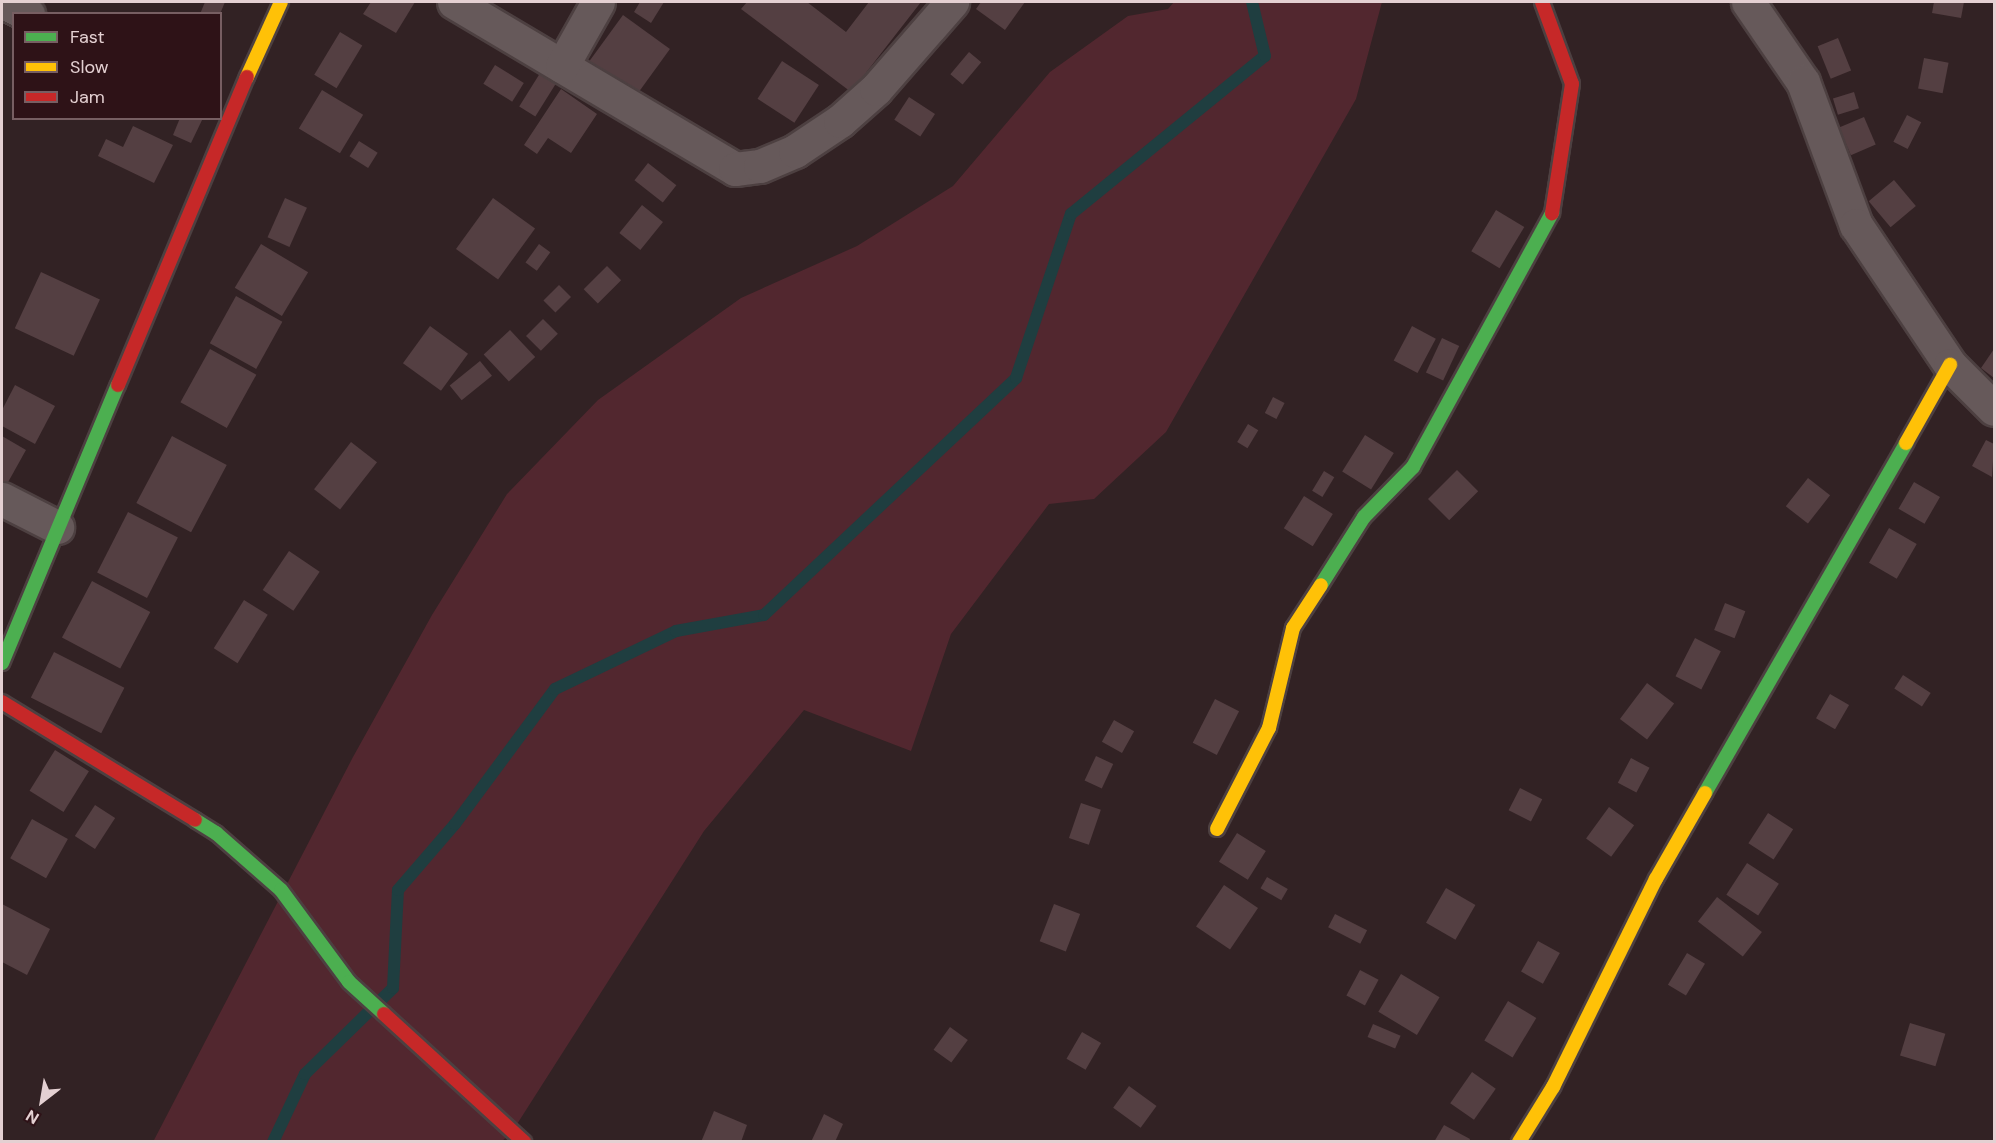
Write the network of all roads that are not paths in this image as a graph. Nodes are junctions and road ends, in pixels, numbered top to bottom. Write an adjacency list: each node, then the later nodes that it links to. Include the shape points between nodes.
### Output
1 (3, 2): 8 (street)
2 (281, 2): 10 (street)
3 (454, 2): 9 (street)
4 (598, 2): 9 (street)
5 (952, 2): 9 (street, via 876,89 840,121 795,151 760,166 735,169)
6 (1542, 2): 18 (street, via 1572,84 1551,218 1413,468 1364,517 1293,628 1269,728)
7 (1748, 2): 12 (street, via 1803,82 1856,225)
8 (24, 12)
9 (562, 66)
10 (226, 110)
11 (222, 120): 15 (street)
12 (1950, 365): 13 (street); 20 (street, via 1656,879 1553,1087)
13 (1995, 409)
14 (2, 499): 15 (street)
15 (57, 527): 16 (street)
16 (2, 663)
17 (2, 702): 19 (street, via 216,833 281,890 362,995)
18 (1217, 828)
19 (524, 1142)
20 (1519, 1142)

